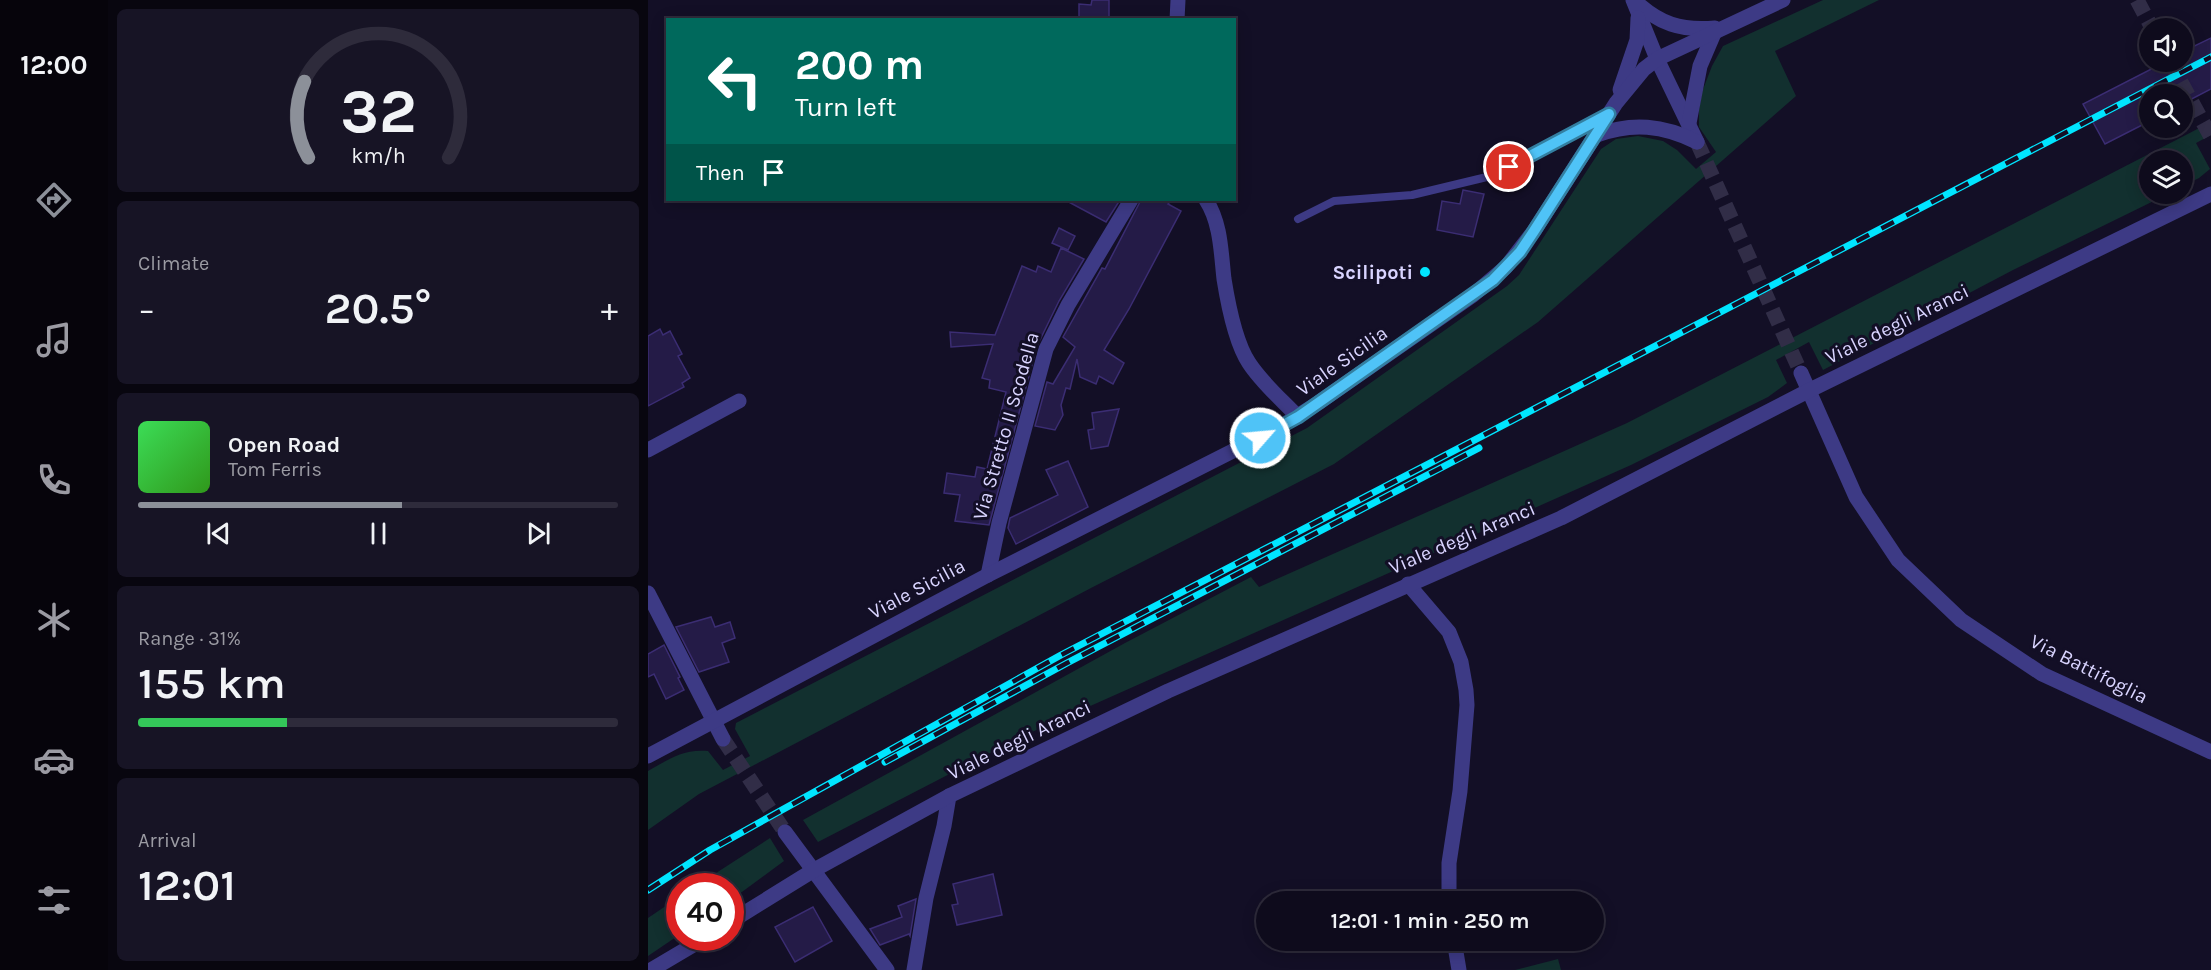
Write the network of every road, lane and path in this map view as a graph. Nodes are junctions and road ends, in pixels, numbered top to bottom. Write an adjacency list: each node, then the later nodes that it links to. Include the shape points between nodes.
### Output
1 (1178, 0): 4 (street)
2 (1783, 0): 5 (street, Viale Sicilia)
3 (1635, 5): 5 (street, via 1668,24); 6 (street); 7 (street, via 1637,40)
4 (1177, 18)
5 (1720, 29): 6 (street, Viale Sicilia); 8 (street, via 1698,75)
6 (1657, 59): 7 (street, Viale Sicilia); 8 (street)
7 (1612, 108): 9 (street, Viale Sicilia); 13 (lane, via 1491,176 1412,195 1334,201)
8 (1689, 123): 9 (street, via 1697,142 1648,126 1613,129)
9 (1597, 135): 17 (street, Viale Sicilia, via 1520,252 1493,280)
10 (2211, 194): 15 (street, Viale degli Aranci)
11 (1130, 201): 19 (street, Via Stretto II Scodella, via 1048,344)
12 (1207, 201): 17 (street, via 1217,225 1226,287 1241,348 1259,376)
13 (1298, 219)
14 (1801, 374): 15 (street, Via Battifoglia)
15 (1808, 391): 20 (street, Viale degli Aranci, via 1561,518); 24 (street, Via Battifoglia, via 1856,497 1898,560 1962,620 2042,674)
16 (740, 401): 18 (street)
17 (1298, 417): 19 (street, Viale Sicilia)
18 (648, 450)
19 (988, 575): 22 (street, Viale Sicilia)
20 (1408, 584): 26 (street, Viale degli Aranci); 29 (street, via 1449,632 1461,662 1466,690)
21 (648, 593): 22 (street)
22 (712, 720): 23 (street); 25 (street, Viale Sicilia)
23 (723, 739)
24 (2211, 752)
25 (648, 756)
26 (949, 796): 28 (street, Viale degli Aranci); 35 (street)
27 (785, 832): 28 (street)
28 (814, 870): 30 (street, Viale degli Aranci); 34 (street)
29 (1449, 891)
30 (744, 913)
31 (684, 951): 33 (street)
32 (1456, 951): 36 (street)
33 (654, 969)
34 (887, 970)
35 (914, 970)
36 (1459, 970)

